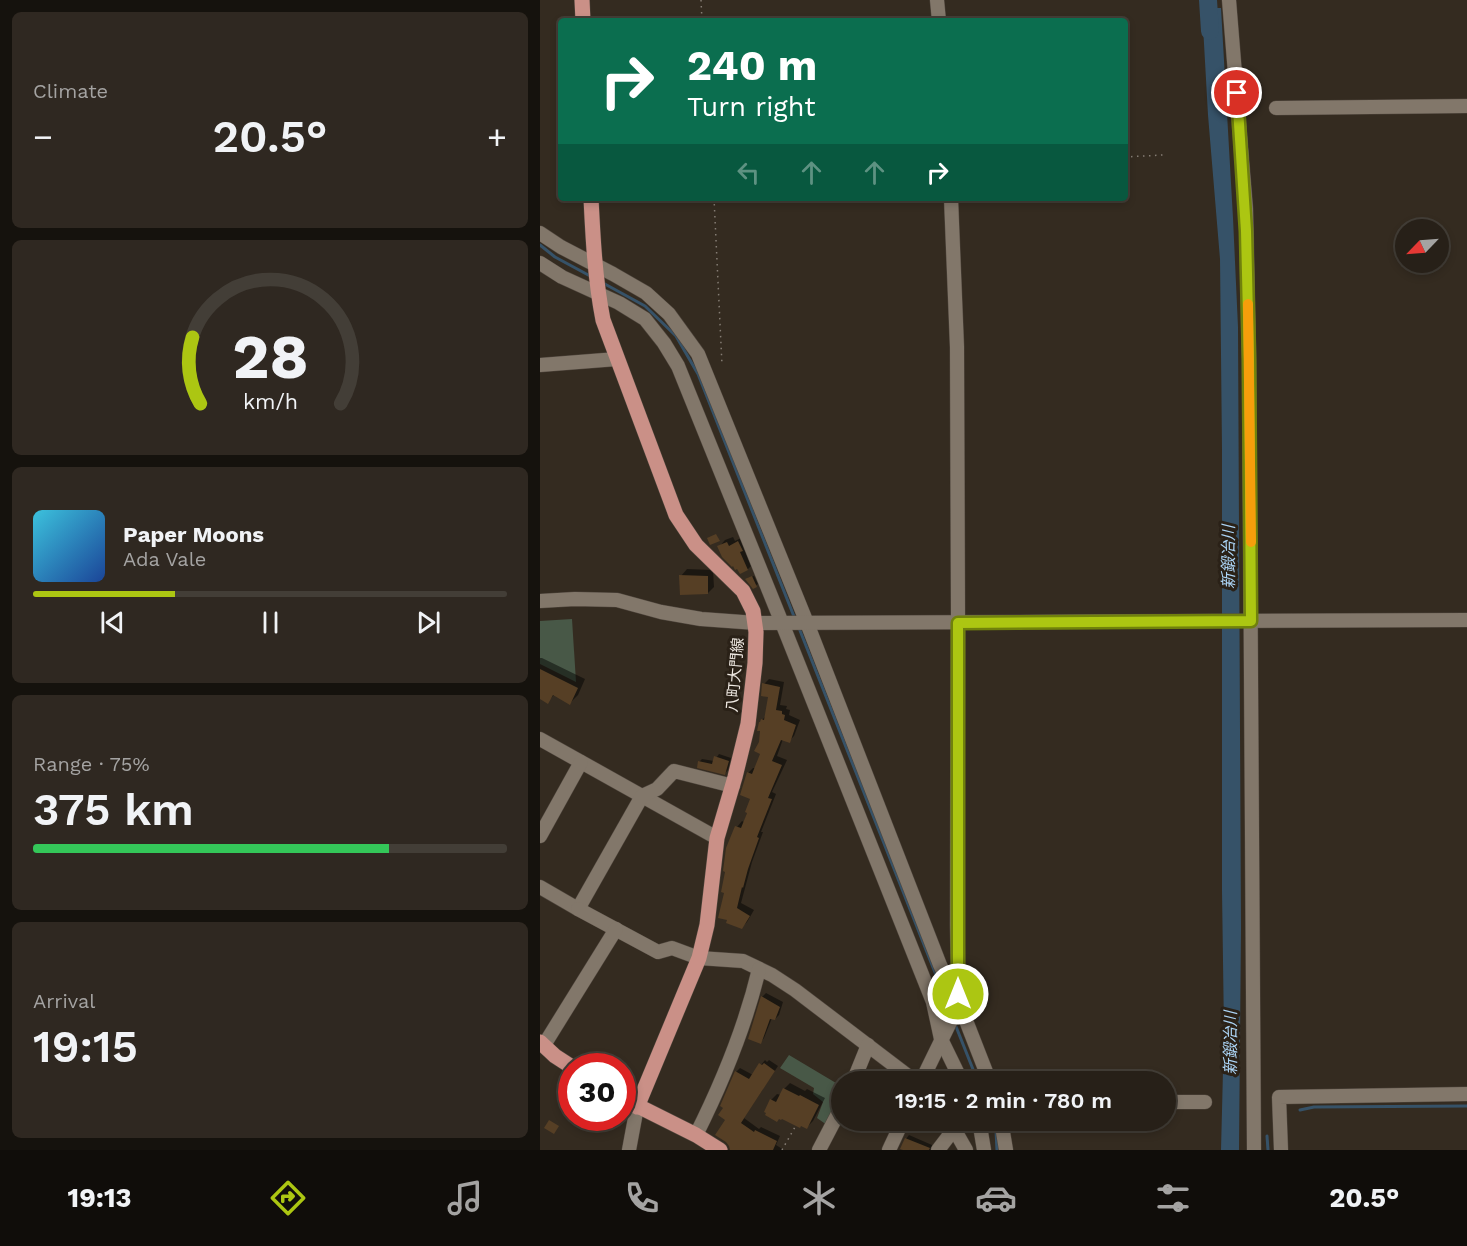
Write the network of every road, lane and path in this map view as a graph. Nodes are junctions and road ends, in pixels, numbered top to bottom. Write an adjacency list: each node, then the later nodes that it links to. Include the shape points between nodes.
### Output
1 (582, 0): 5 (main road)
2 (701, 0): 6 (path)
3 (937, 0): 7 (street)
4 (1229, 0): 24 (street, via 1246,209)
5 (583, 18)
6 (702, 18)
7 (939, 18)
8 (1467, 106): 9 (street)
9 (1276, 108)
10 (1163, 155): 11 (path)
11 (1128, 158)
12 (591, 201): 17 (main road, 八町大門線)
13 (714, 201): 21 (path)
14 (951, 201): 28 (street, via 957,347)
15 (540, 233): 17 (street)
16 (540, 263): 18 (street)
17 (595, 264): 18 (main road, 八町大門線); 27 (street, via 646,293 669,314 698,354)
18 (598, 294): 19 (main road, 八町大門線); 26 (street, via 645,319 678,366)
19 (617, 359): 20 (street); 25 (main road, 八町大門線, via 676,515 696,545 743,591)
20 (540, 365)
21 (722, 365)
22 (540, 602): 25 (street, via 617,600 701,619)
23 (1467, 620): 24 (street)
24 (1247, 621): 28 (street); 72 (street)
25 (756, 623): 26 (street); 31 (main road, 八町大門線, via 748,724)
26 (782, 623): 27 (street); 41 (street, via 933,1002)
27 (807, 623): 28 (street); 40 (street, via 940,965)
28 (958, 623): 40 (street)
29 (540, 739): 30 (street)
30 (581, 762): 32 (street); 33 (street)
31 (733, 786): 32 (street, via 674,771 657,789); 34 (main road, 八町大門線)
32 (642, 796): 34 (street); 36 (street)
33 (540, 836)
34 (717, 838): 38 (main road, 八町大門線, via 707,925)
35 (540, 887): 36 (street)
36 (579, 909): 37 (street)
37 (616, 929): 38 (street, via 658,952 672,948); 42 (street)
38 (699, 958): 39 (street, via 743,961); 53 (main road, 八町大門線)
39 (759, 969): 43 (street, via 795,990); 62 (street, via 737,1044)
40 (959, 1004): 41 (street); 49 (street)
41 (941, 1039): 47 (street); 48 (street)
42 (542, 1043): 44 (main road)
43 (868, 1045): 45 (street); 46 (street)
44 (558, 1058)
45 (857, 1071)
46 (902, 1071)
47 (926, 1071)
48 (957, 1071)
49 (986, 1071)
50 (1467, 1094): 73 (street, via 1279,1097)
51 (1176, 1102): 52 (street)
52 (1205, 1102)
53 (636, 1107): 62 (main road)
54 (795, 1127): 65 (path)
55 (831, 1127): 66 (street)
56 (632, 1131): 63 (street)
57 (898, 1131): 67 (street)
58 (951, 1131): 68 (street)
59 (955, 1131): 69 (street)
60 (981, 1131): 70 (street)
61 (1003, 1131): 71 (street)
62 (696, 1135): 64 (main road)
63 (628, 1150)
64 (720, 1150)
65 (782, 1150)
66 (819, 1150)
67 (889, 1150)
68 (938, 1150)
69 (966, 1150)
70 (984, 1150)
71 (1006, 1150)
72 (1254, 1150)
73 (1281, 1150)

